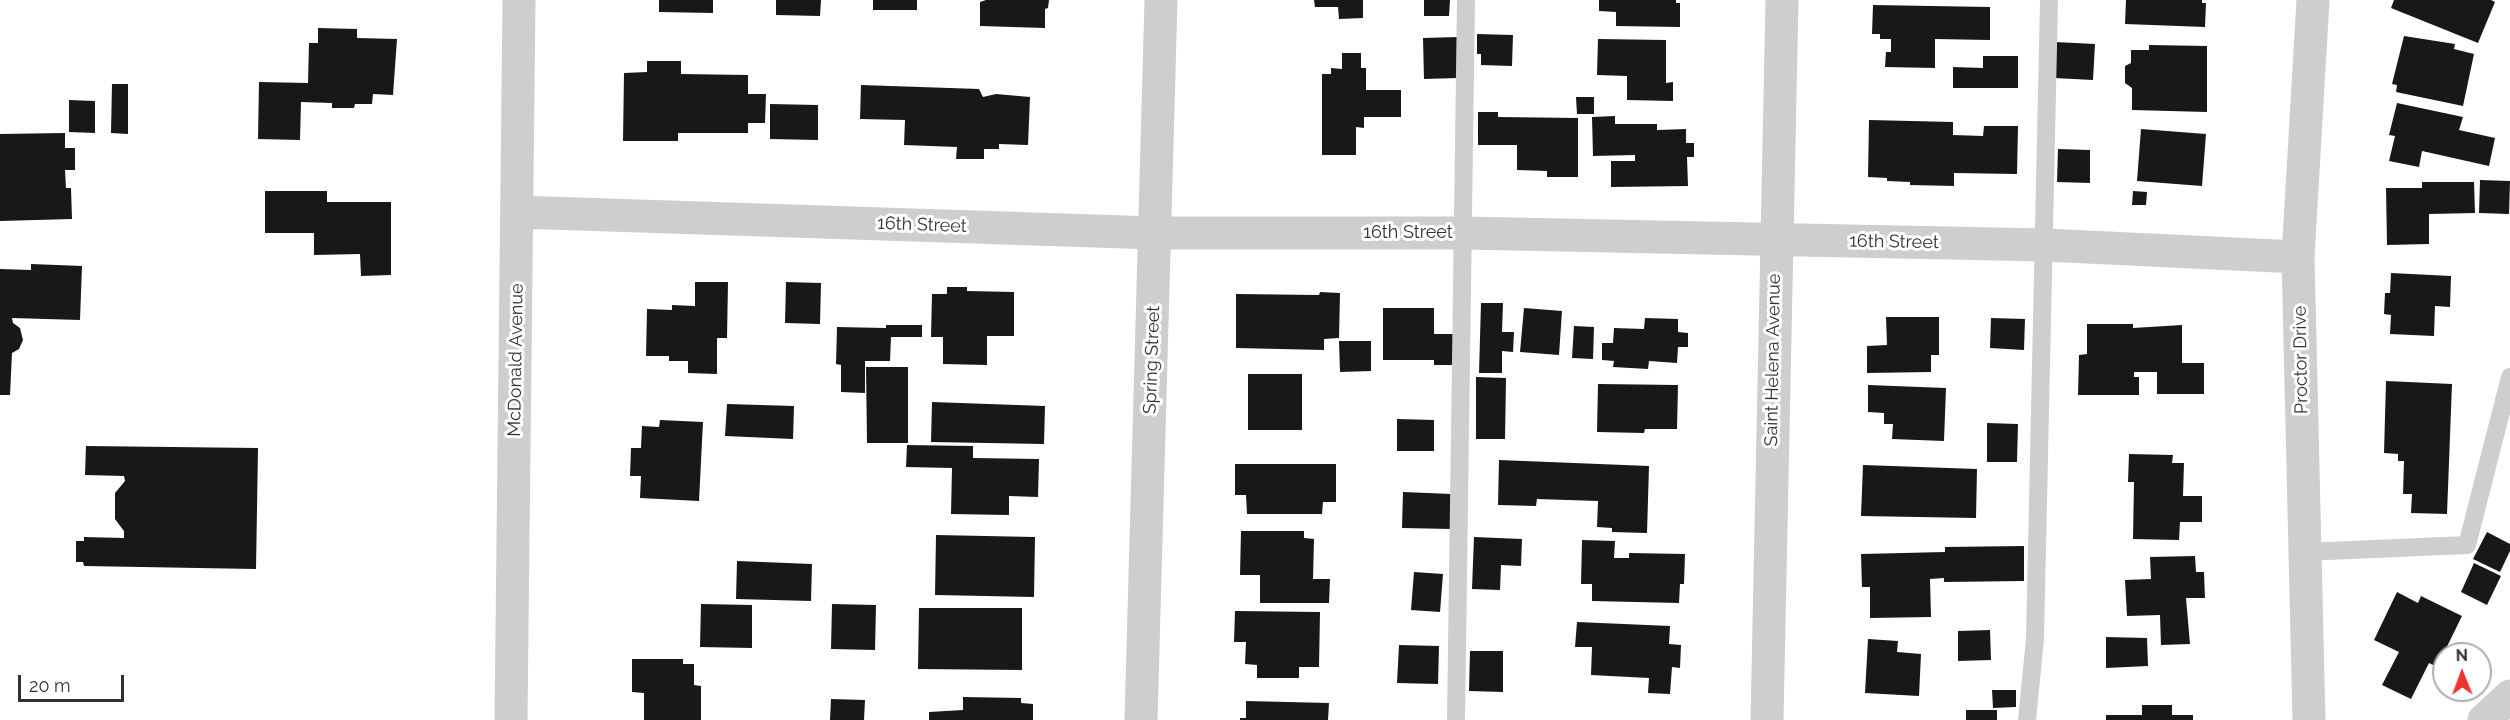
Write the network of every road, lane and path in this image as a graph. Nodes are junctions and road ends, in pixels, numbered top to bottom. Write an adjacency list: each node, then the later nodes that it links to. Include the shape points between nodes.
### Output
1 (519, 0): 7 (street, McDonald Avenue)
2 (1161, 0): 8 (street, Spring Street)
3 (1466, 0): 9 (lane)
4 (1782, 0): 10 (street, Saint Helena Avenue)
5 (2049, 0): 11 (lane)
6 (2313, 0): 12 (street, Proctor Drive)
7 (518, 212): 8 (street, 16th Street); 16 (street, McDonald Avenue)
8 (1156, 233): 9 (street, 16th Street); 17 (street, Spring Street)
9 (1464, 233): 10 (street, 16th Street); 18 (lane)
10 (1775, 239): 11 (street, 16th Street); 19 (street, Saint Helena Avenue)
11 (2045, 245): 12 (street, 16th Street); 20 (lane, via 2035,639)
12 (2298, 257): 14 (street, Proctor Drive)
13 (2510, 377): 14 (lane, via 2467,545)
14 (2305, 552): 21 (street, Proctor Drive)
15 (2510, 696): 22 (street)
16 (511, 720)
17 (1142, 720)
18 (1456, 720)
19 (1767, 720)
20 (2027, 720)
21 (2309, 720)
22 (2484, 720)

